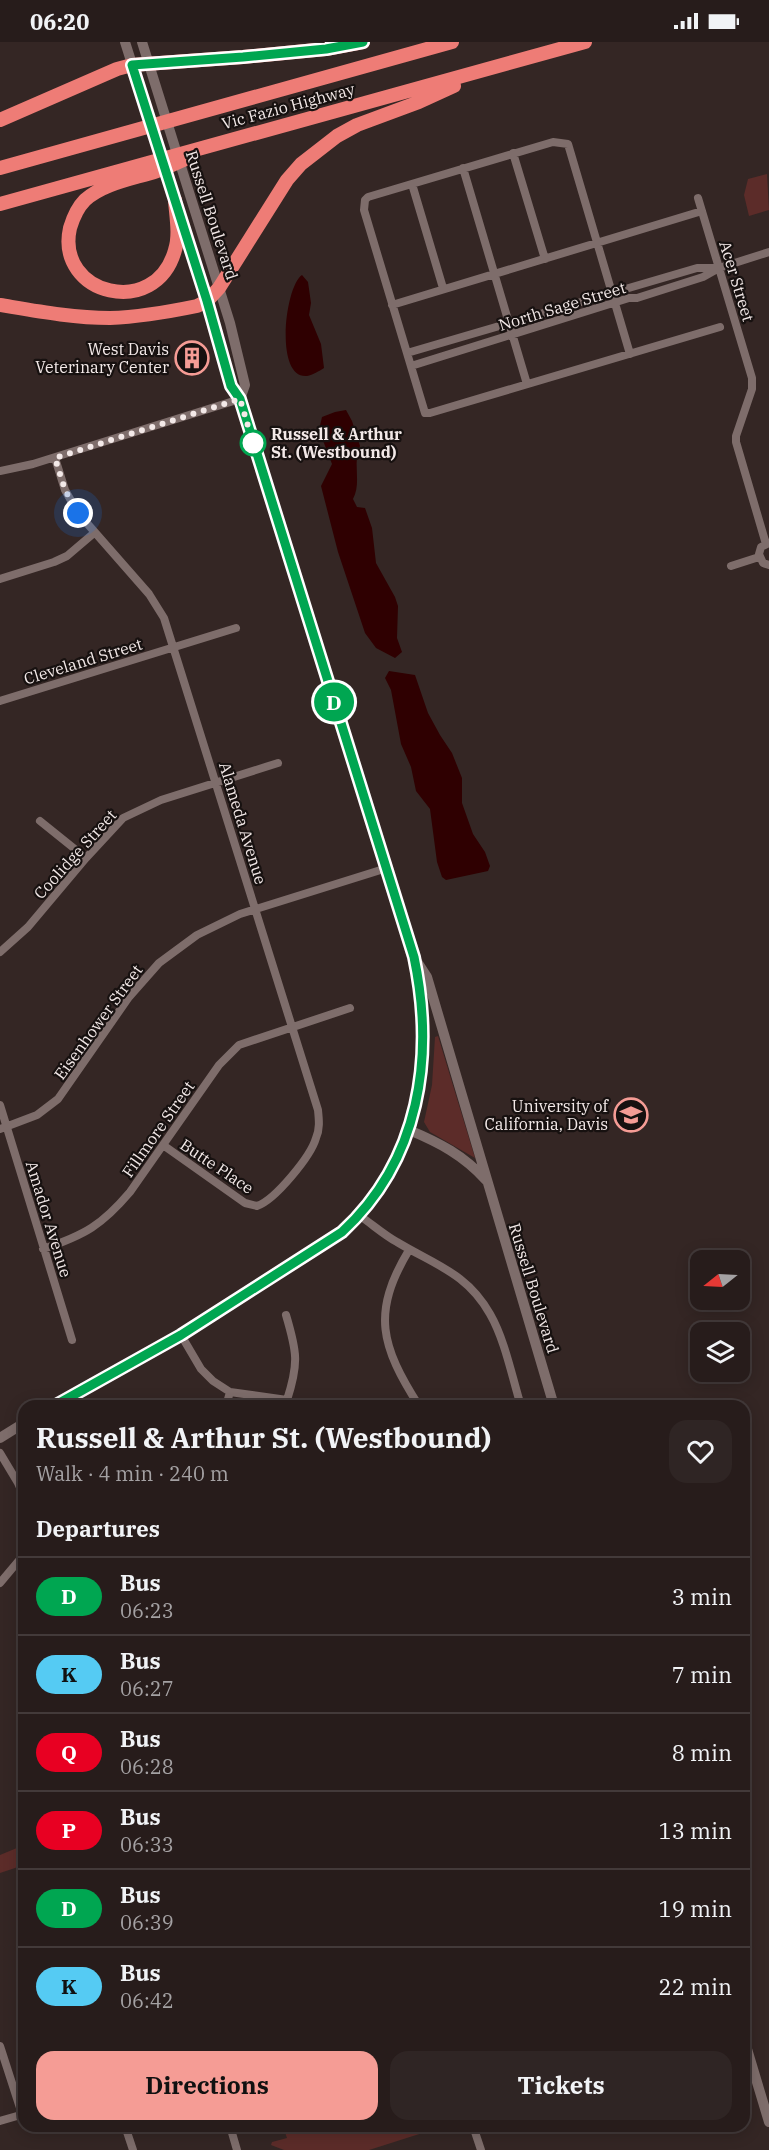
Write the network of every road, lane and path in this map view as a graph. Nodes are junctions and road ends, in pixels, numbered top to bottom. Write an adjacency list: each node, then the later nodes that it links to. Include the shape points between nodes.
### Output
1 (125, 42): 7 (main road, Russell Boulevard)
2 (142, 42): 6 (main road, Russell Boulevard)
3 (363, 42): 6 (highway, via 326,49)
4 (452, 42): 12 (highway, Vic Fazio Highway)
5 (585, 42): 8 (highway, Vic Fazio Highway)
6 (148, 63): 7 (highway); 24 (main road, Russell Boulevard)
7 (132, 65): 9 (highway); 16 (main road, Russell Boulevard)
8 (491, 69): 10 (highway, Vic Fazio Highway); 24 (highway, via 357,125 319,149 287,180)
9 (0, 120)
10 (230, 139): 16 (highway, via 159,171 107,187 84,201 69,233 76,267 90,282 117,293 140,290 159,280 175,250); 17 (highway, Vic Fazio Highway)
11 (513, 153): 13 (street); 19 (street, via 553,142 568,144); 21 (street)
12 (0, 168)
13 (463, 168): 14 (street); 23 (street)
14 (412, 184): 25 (street); 29 (street, via 368,197 363,205)
15 (698, 198): 18 (street, Acer Street)
16 (175, 200): 27 (main road, Russell Boulevard)
17 (0, 204)
18 (702, 211): 19 (street); 22 (street, Acer Street)
19 (598, 243): 21 (street); 26 (street)
20 (769, 252): 22 (street, North Sage Street)
21 (545, 258): 23 (street)
22 (719, 268): 26 (street, North Sage Street, via 698,268); 28 (street, North Sage Street, via 703,277); 42 (street, Acer Street, via 752,378 736,442)
23 (495, 273): 25 (street); 31 (street)
24 (219, 288): 27 (highway); 38 (main road, Russell Boulevard, via 244,385)
25 (443, 288): 29 (street)
26 (613, 293): 28 (street); 31 (street, North Sage Street)
27 (207, 301): 30 (highway, via 194,307 109,318); 38 (main road, Russell Boulevard, via 231,386)
28 (616, 302): 33 (street, North Sage Street); 35 (street)
29 (392, 304): 34 (street)
30 (0, 305)
31 (509, 324): 33 (street); 34 (street, North Sage Street)
32 (720, 327): 35 (street)
33 (512, 335): 36 (street, North Sage Street); 37 (street)
34 (407, 353): 36 (street)
35 (630, 354): 37 (street)
36 (411, 366): 37 (street, via 425,414)
37 (527, 384)
38 (240, 399): 39 (street); 54 (main road, Russell Boulevard)
39 (55, 458): 40 (street); 41 (street, Alameda Avenue, via 71,502)
40 (0, 471)
41 (94, 533): 46 (street, via 67,556); 48 (street, Alameda Avenue, via 149,594 164,618)
42 (768, 543): 43 (street, via 761,548)
43 (759, 557): 44 (street); 45 (street)
44 (769, 565)
45 (731, 566)
46 (0, 579)
47 (236, 628): 48 (street, Cleveland Street)
48 (174, 647): 49 (street, Cleveland Street); 51 (street, Alameda Avenue)
49 (0, 701)
50 (278, 763): 51 (street, Coolidge Street)
51 (217, 783): 53 (street, Coolidge Street, via 161,800 123,818); 55 (street, Alameda Avenue)
52 (40, 821): 53 (street)
53 (86, 858): 56 (street, Coolidge Street, via 28,927)
54 (387, 868): 55 (street, Eisenhower Street); 57 (main road, Russell Boulevard)
55 (256, 909): 59 (street, Alameda Avenue); 61 (street, Eisenhower Street, via 207,929 159,963 129,997 58,1099 37,1115)
56 (0, 951)
57 (414, 957): 62 (main road, via 424,1013 424,1053); 64 (main road, Russell Boulevard, via 427,977)
58 (350, 1008): 59 (street, Fillmore Street)
59 (292, 1026): 63 (street, Fillmore Street, via 239,1045 227,1055); 65 (street, Alameda Avenue, via 318,1110 317,1137 306,1157 270,1199)
60 (0, 1104): 61 (street, Amador Avenue)
61 (3, 1128): 67 (street, Amador Avenue)
62 (409, 1131): 64 (main road, via 459,1155); 66 (main road, via 386,1178)
63 (163, 1145): 65 (street, Butte Place, via 245,1203); 67 (street, Fillmore Street, via 107,1217 74,1239)
64 (486, 1179): 78 (main road, Russell Boulevard)
65 (257, 1206)
66 (360, 1216): 68 (street); 70 (main road, via 324,1245)
67 (44, 1249): 71 (street, Amador Avenue)
68 (410, 1250): 76 (street, via 387,1297 386,1334 393,1362); 77 (street, via 458,1276 473,1289 497,1329)
69 (286, 1315): 75 (street, via 296,1353 296,1372)
70 (181, 1335): 72 (street, via 201,1369); 73 (main road)
71 (72, 1340)
72 (230, 1392): 74 (street); 75 (street)
73 (65, 1400)
74 (228, 1400)
75 (287, 1400)
76 (415, 1400)
77 (519, 1400)
78 (552, 1400)
79 (18, 1427): 80 (main road)
80 (0, 1438)
81 (0, 1453): 82 (street)
82 (18, 1483)
83 (18, 1563): 84 (street)
84 (0, 1583)
85 (0, 2046): 87 (street)
86 (750, 2059): 90 (main road)
87 (18, 2099)
88 (18, 2116): 89 (street)
89 (0, 2121)
90 (769, 2122)
91 (127, 2132): 94 (street)
92 (232, 2132): 95 (street)
93 (475, 2132): 96 (street)
94 (133, 2150)
95 (237, 2150)
96 (481, 2150)

